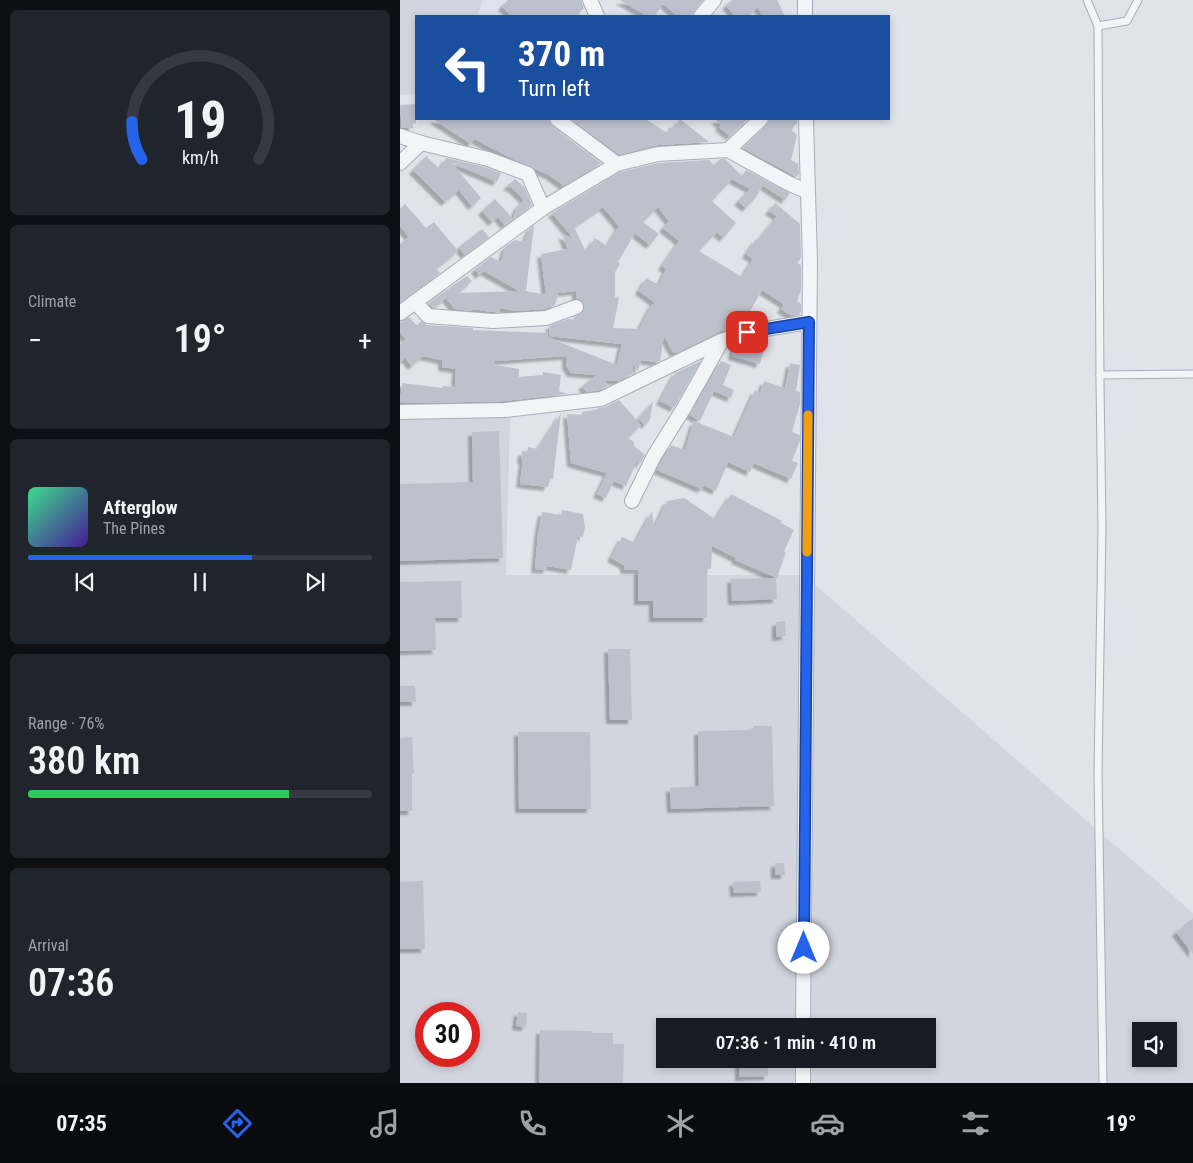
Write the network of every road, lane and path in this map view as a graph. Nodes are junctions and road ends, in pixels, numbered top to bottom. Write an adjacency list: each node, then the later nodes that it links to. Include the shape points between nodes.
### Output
1 (590, 0): 6 (street)
2 (714, 0): 7 (street)
3 (805, 0): 8 (street)
4 (1087, 0): 9 (lane)
5 (1138, 0): 9 (lane, via 1127,21)
6 (596, 15)
7 (702, 15)
8 (805, 15)
9 (1098, 26): 26 (lane)
10 (558, 120): 17 (street)
11 (760, 120): 15 (street)
12 (806, 120): 18 (street)
13 (400, 136): 14 (street)
14 (421, 143): 16 (street); 19 (street, via 488,159 528,174)
15 (728, 150): 17 (street, via 658,154); 18 (street)
16 (400, 163)
17 (617, 164): 19 (street)
18 (808, 192): 23 (street)
19 (543, 208): 20 (street)
20 (415, 302): 21 (street, via 428,316 493,321 546,318); 22 (street)
21 (576, 307)
22 (400, 313)
23 (809, 322): 24 (street, via 747,332); 29 (street)
24 (721, 341): 27 (street, via 602,399 506,410); 28 (street, via 654,456)
25 (1193, 374): 26 (lane)
26 (1100, 375): 32 (lane, via 1102,528 1098,773)
27 (400, 412)
28 (632, 501)
29 (803, 1018)
30 (803, 1068): 31 (street)
31 (803, 1083)
32 (1103, 1083)

